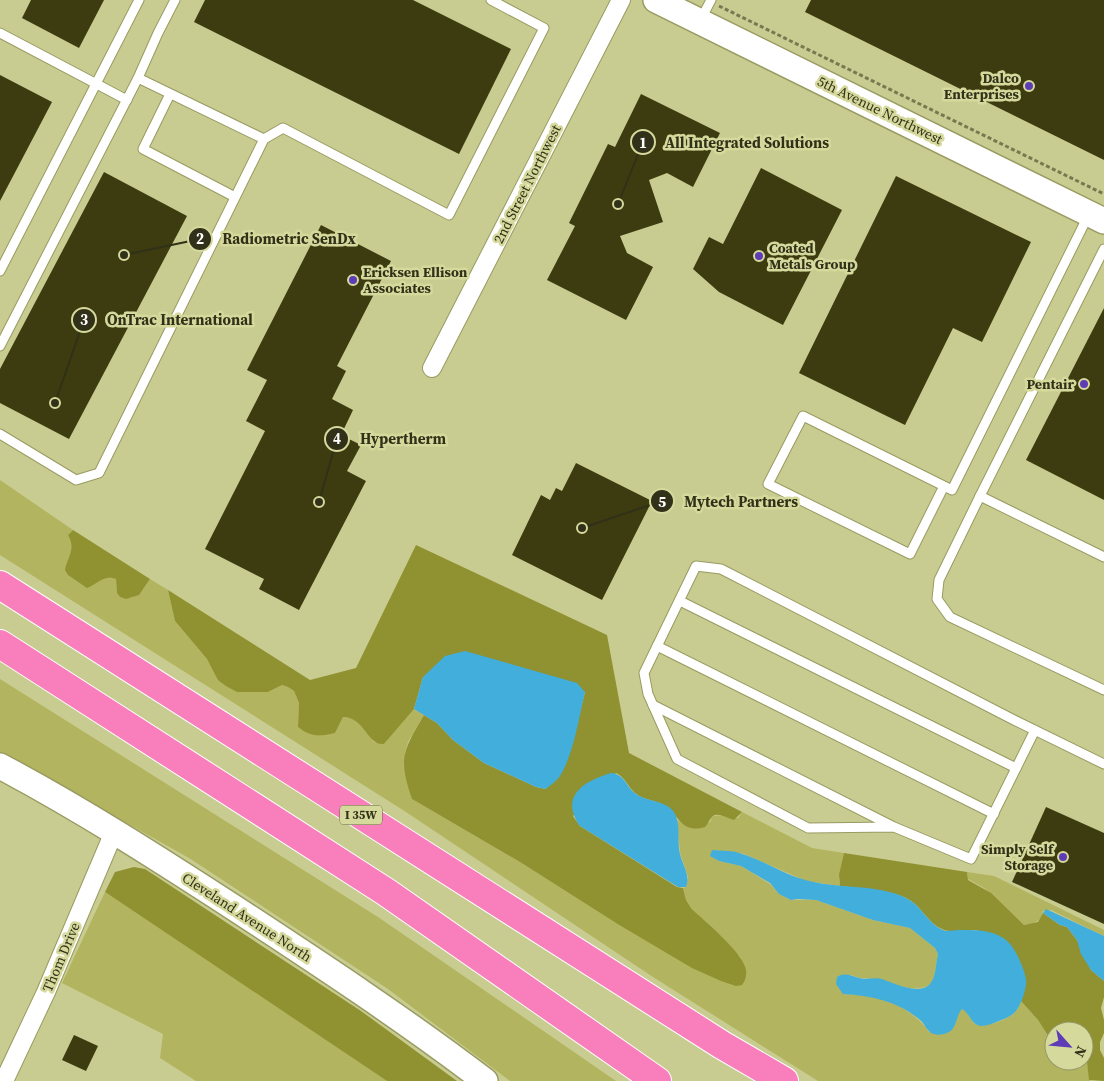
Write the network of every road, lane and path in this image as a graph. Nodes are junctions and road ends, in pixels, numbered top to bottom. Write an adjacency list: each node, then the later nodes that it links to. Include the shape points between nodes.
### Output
1 (139, 0): 9 (lane)
2 (175, 0): 8 (lane)
3 (491, 0): 12 (lane, via 544,28 448,216 283,128)
4 (621, 0): 18 (street, 2nd Street Northwest)
5 (656, 0): 6 (street, 5th Avenue Northwest)
6 (707, 8): 14 (street, 5th Avenue Northwest); 14 (path)
7 (0, 33): 9 (lane)
8 (138, 78): 10 (lane); 11 (lane)
9 (97, 84): 11 (lane); 16 (lane)
10 (170, 94): 12 (lane); 13 (lane, via 143,149)
11 (127, 100): 17 (lane)
12 (264, 139): 13 (lane)
13 (235, 197): 19 (lane, via 99,473 76,480)
14 (1099, 210): 20 (lane, via 952,490)
15 (1104, 249): 21 (lane)
16 (0, 271)
17 (0, 346)
18 (432, 368)
19 (0, 434)
20 (944, 486): 20 (lane, via 803,416 768,484 910,554)
21 (980, 496): 22 (lane); 27 (lane, via 939,580 937,599 950,616)
22 (1104, 558)
23 (0, 585): 36 (highway, I 35W)
24 (680, 600): 26 (lane); 29 (lane, via 696,566 721,569); 32 (lane)
25 (0, 644): 37 (highway, via 386,892)
26 (657, 646): 28 (lane, via 644,673); 33 (lane)
27 (1104, 690)
28 (653, 705): 34 (lane); 34 (lane, via 677,760 808,828)
29 (1035, 730): 30 (lane); 32 (lane)
30 (1104, 764)
31 (0, 766): 35 (street, Cleveland Avenue North)
32 (1016, 768): 33 (lane)
33 (994, 814): 34 (lane, via 972,859)
34 (894, 827)
35 (114, 832): 38 (street, Thom Drive); 39 (street, Cleveland Avenue North, via 286,942)
36 (722, 1045): 42 (highway, I 35W); 43 (highway)
37 (626, 1059): 40 (highway); 41 (highway)
38 (4, 1081)
39 (485, 1081)
40 (648, 1081)
41 (657, 1081)
42 (773, 1081)
43 (784, 1081)

